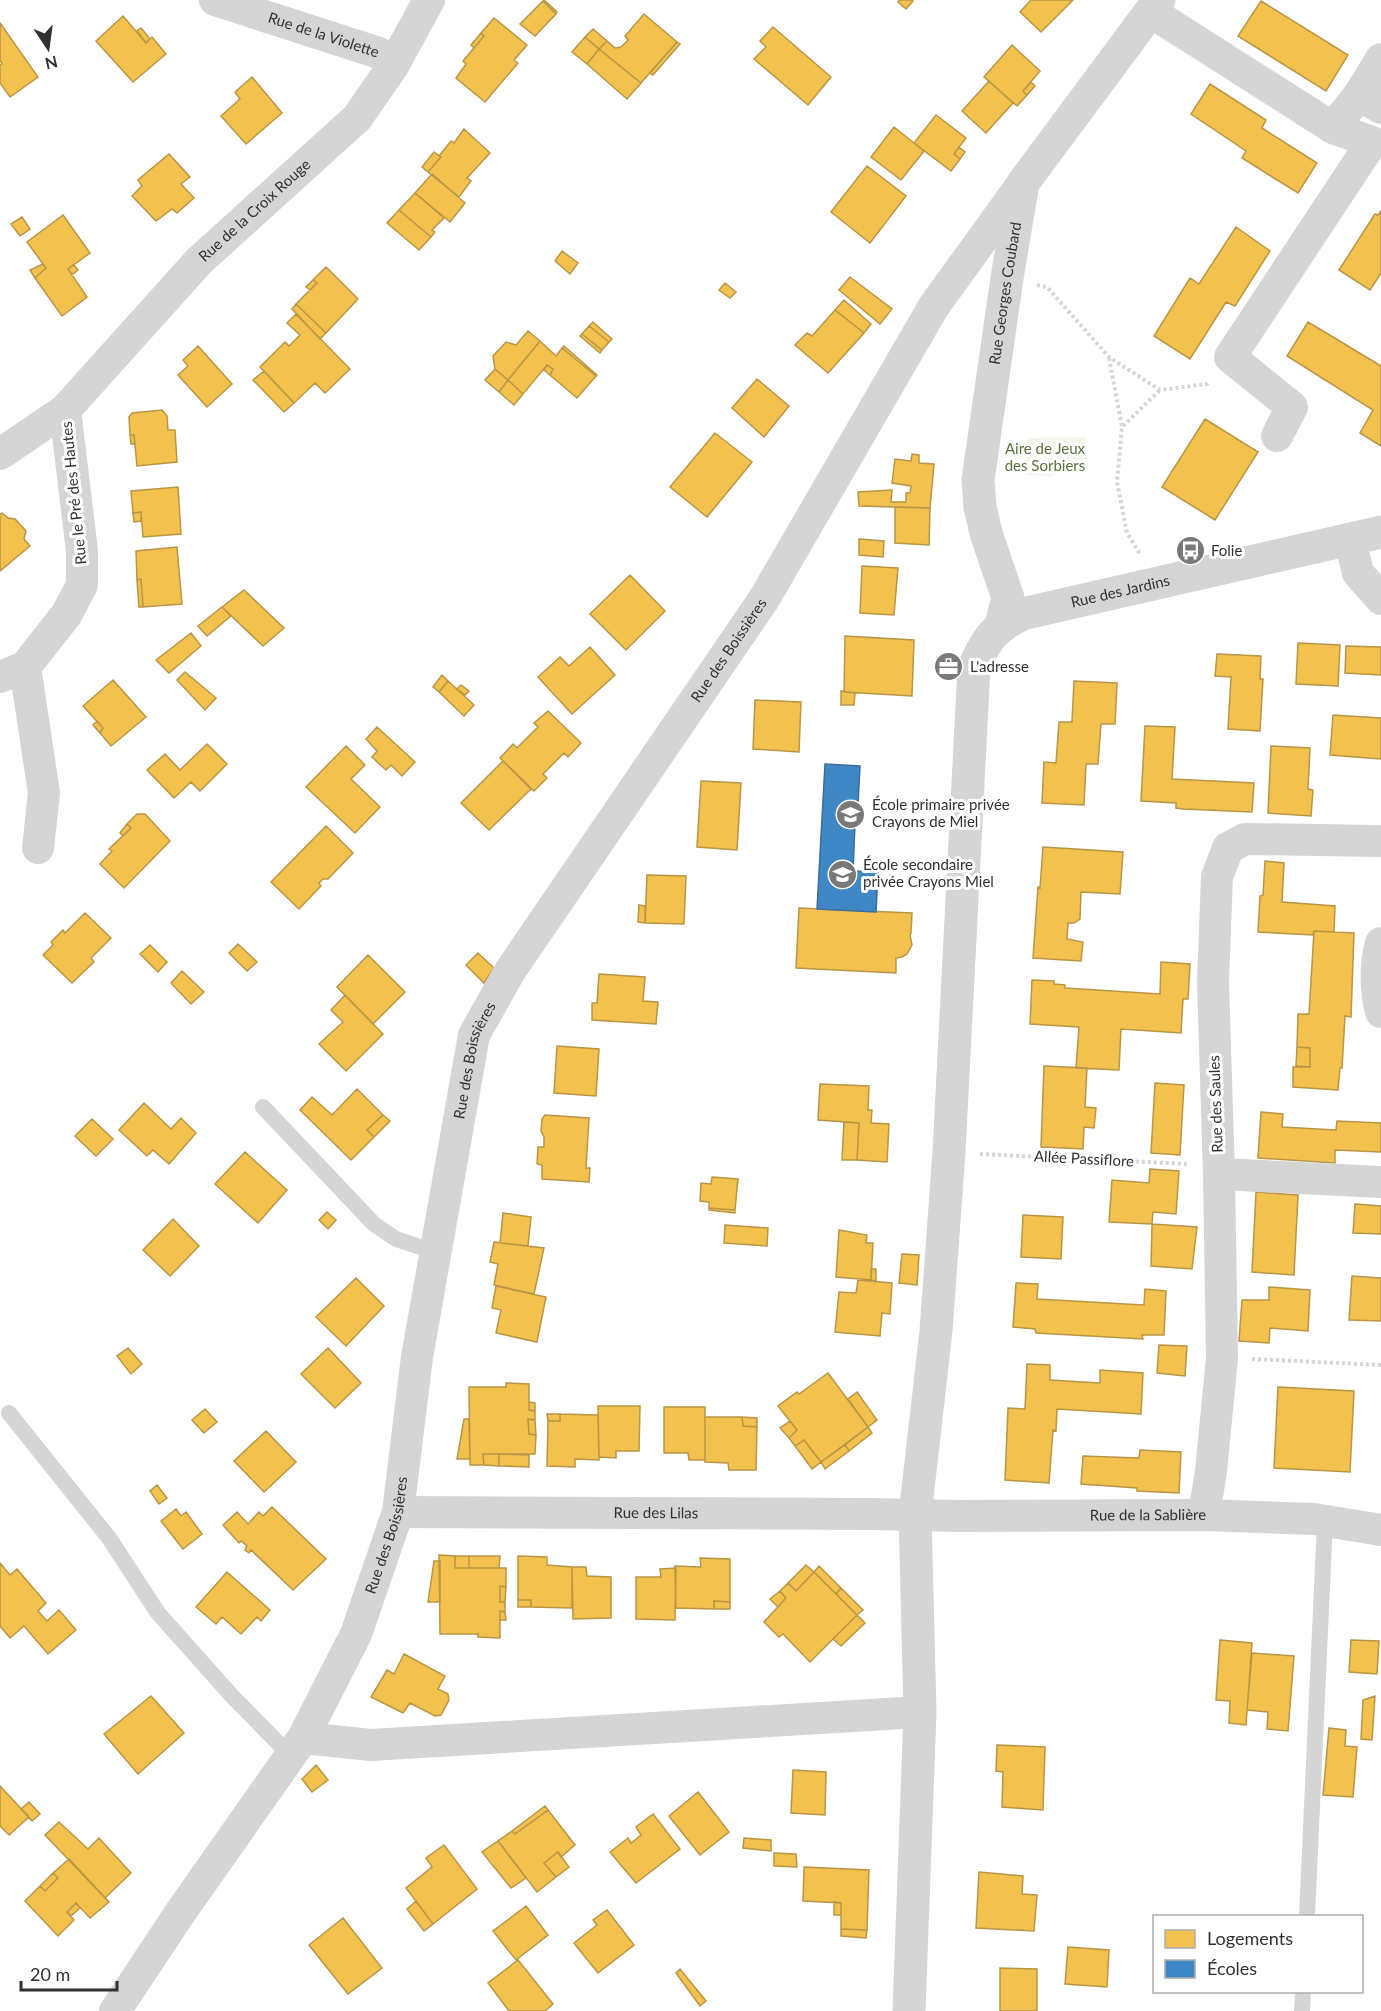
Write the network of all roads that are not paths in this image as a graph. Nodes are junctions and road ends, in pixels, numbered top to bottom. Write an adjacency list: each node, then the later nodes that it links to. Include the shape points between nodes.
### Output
1 (215, 0): 5 (street, Rue de la Violette, via 380,53)
2 (429, 0): 5 (street, Rue de la Croix Rouge)
3 (1155, 6): 7 (street); 8 (street, Rue Georges Coubard)
4 (1381, 59): 6 (street)
5 (393, 66): 9 (street, Rue de la Croix Rouge, via 357,118 199,261)
6 (1370, 102): 7 (street)
7 (1333, 128): 10 (street, via 1372,142 1230,357 1292,407)
8 (1023, 183): 14 (street, Rue Georges Coubard, via 978,480 986,532 1008,598); 23 (street, Rue des Boissières, via 934,306 764,599 510,971 474,1035)
9 (65, 410): 11 (street, Rue de la Croix Rouge); 15 (street, Rue le Pré des Hautes, via 82,551 82,585 66,615)
10 (1277, 436)
11 (0, 454)
12 (1366, 535): 13 (street, via 1358,573); 14 (street, Rue des Jardins, via 1042,609)
13 (1381, 599)
14 (1001, 625): 26 (street, via 985,642 974,667 949,1152 936,1331)
15 (13, 672): 17 (street, Rue le Pré des Hautes, via 44,793)
16 (1381, 841): 21 (street, Rue des Saules, via 1245,839 1228,848 1217,877 1213,982)
17 (38, 848)
18 (1381, 943): 19 (street, via 1376,963)
19 (1381, 1012)
20 (263, 1107): 23 (lane, via 374,1224 396,1239)
21 (1219, 1170): 22 (street); 27 (street, Rue des Saules, via 1222,1358)
22 (1381, 1182)
23 (435, 1252): 25 (street, Rue des Boissières, via 417,1357)
24 (9, 1413): 31 (lane, via 109,1538 158,1613 232,1696)
25 (399, 1512): 26 (street, Rue des Lilas); 31 (street, Rue des Boissières, via 356,1634)
26 (915, 1515): 27 (street, Rue de la Sablière); 30 (street)
27 (1204, 1515): 28 (street, Rue de la Sablière)
28 (1325, 1521): 29 (street, Rue de la Sablière); 32 (lane)
29 (1381, 1530)
30 (920, 1712): 31 (street); 35 (street)
31 (296, 1747): 34 (street, Rue des Boissières)
32 (1306, 1915)
33 (1303, 1993): 36 (lane)
34 (115, 2011)
35 (909, 2011)
36 (1302, 2011)

